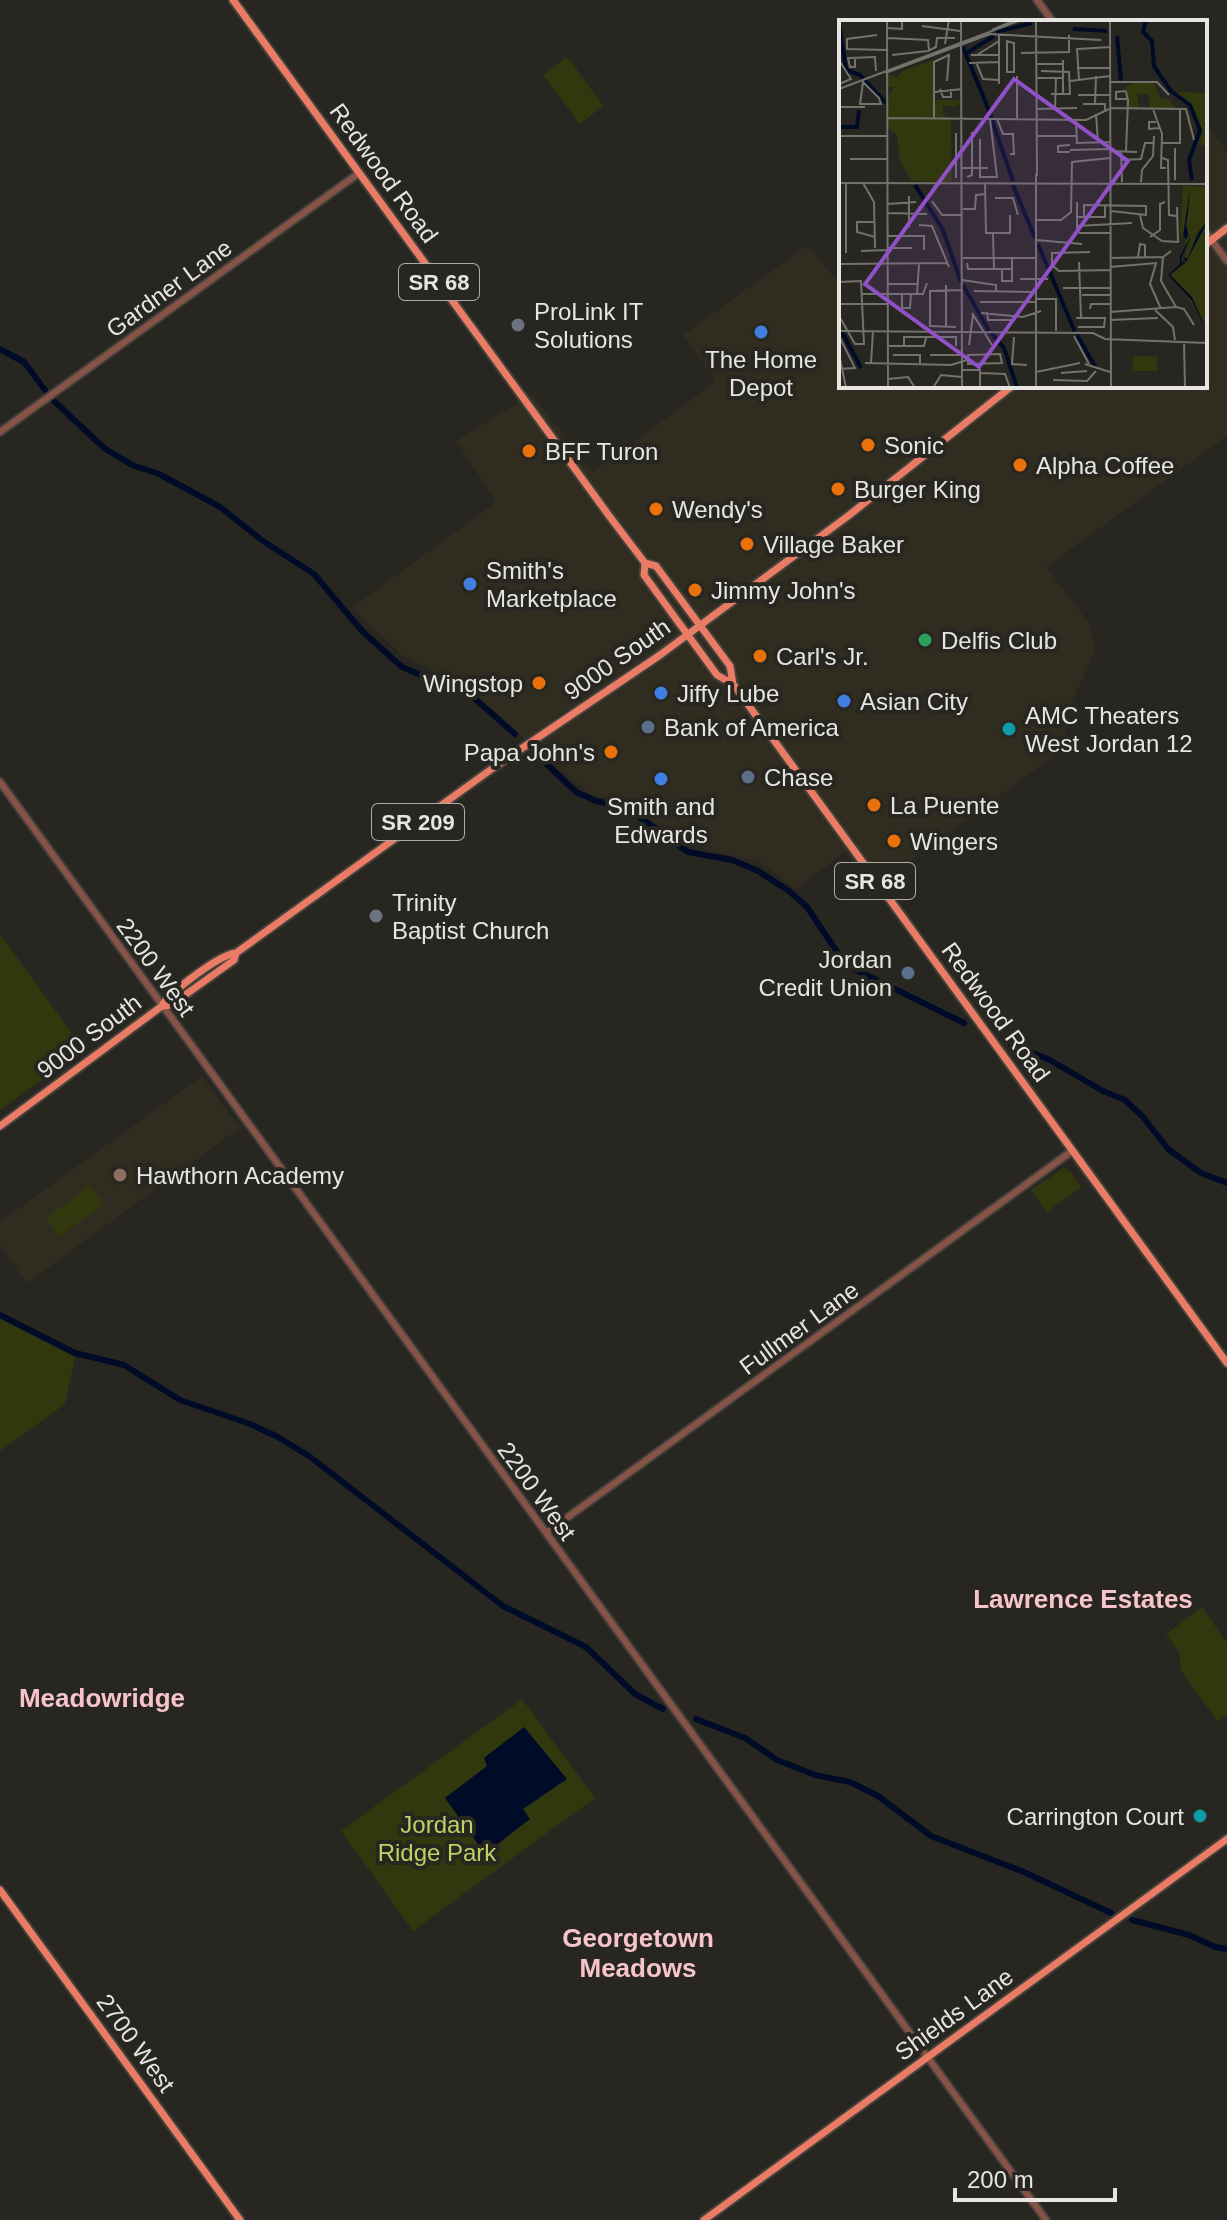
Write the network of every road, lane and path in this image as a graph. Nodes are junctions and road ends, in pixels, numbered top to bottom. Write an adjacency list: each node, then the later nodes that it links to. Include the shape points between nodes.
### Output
1 (233, 0): 4 (main road, Redwood Road / SR 68)
2 (1037, 0): 3 (street)
3 (1052, 20)
4 (359, 173): 9 (street, Gardner Lane); 10 (main road, Redwood Road / SR 68)
5 (1227, 228): 6 (main road)
6 (1208, 242): 7 (street)
7 (1227, 261)
8 (1009, 388): 11 (main road, 9000 South / SR 209)
9 (0, 432)
10 (645, 563): 11 (main road, Redwood Road / SR 68, via 656,566); 12 (main road, Redwood Road / SR 68, via 644,575)
11 (700, 625): 12 (main road, 9000 South / SR 209); 13 (main road, Redwood Road / SR 68, via 730,666)
12 (688, 634): 13 (main road, Redwood Road / SR 68, via 717,675); 15 (main road, 9000 South / SR 209, via 493,768 171,1005)
13 (733, 684): 17 (main road, Redwood Road / SR 68)
14 (0, 782): 15 (street, 2200 West)
15 (162, 1006): 16 (main road, 9000 South / SR 209); 19 (street, 2200 West)
16 (0, 1126)
17 (1072, 1151): 18 (main road, Redwood Road / SR 68); 19 (street, Fullmer Lane)
18 (1227, 1363)
19 (546, 1533): 22 (street, 2200 West)
20 (1227, 1839): 22 (main road, Shields Lane)
21 (0, 1890): 23 (main road, 2700 West)
22 (929, 2057): 24 (main road, Shields Lane); 25 (street, 2200 West)
23 (240, 2220)
24 (704, 2220)
25 (1046, 2220)

